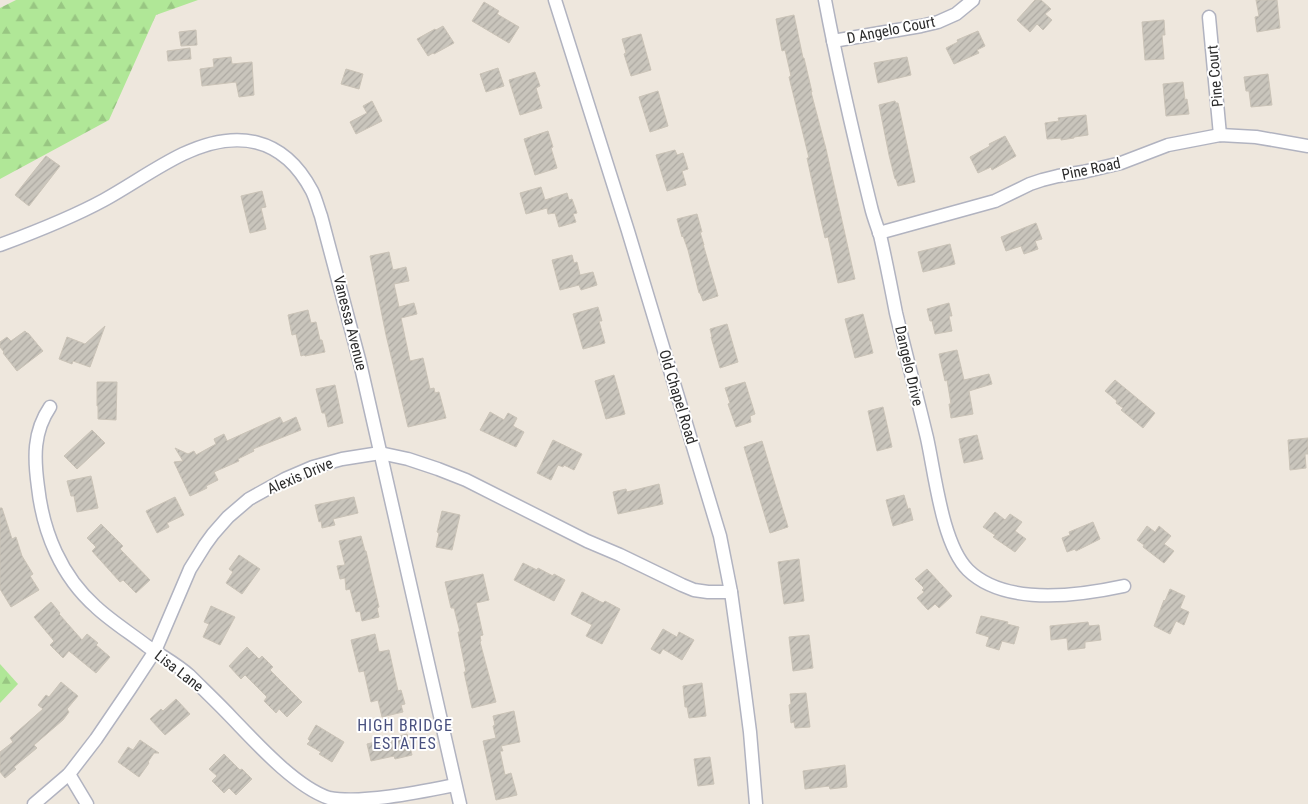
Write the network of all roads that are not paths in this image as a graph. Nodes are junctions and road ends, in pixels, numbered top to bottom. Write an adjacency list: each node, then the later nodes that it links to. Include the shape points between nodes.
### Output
1 (555, 0): 13 (street, Old Chapel Road, via 720,536)
2 (825, 0): 5 (street, Dangelo Drive)
3 (973, 0): 5 (street, D Angelo Court, via 956,14 938,22)
4 (1209, 17): 6 (street, Pine Court)
5 (833, 41): 8 (street, Dangelo Drive)
6 (1220, 135): 7 (street, Pine Road); 8 (street, Pine Road, via 1168,145 1102,168 1042,180 995,201)
7 (1308, 146)
8 (879, 233): 12 (street, Dangelo Drive, via 944,519 961,562 986,583 1014,592 1045,596)
9 (0, 245): 11 (street, Vanessa Avenue, via 46,228 104,200 199,147 214,142 242,140 273,149 287,158 301,174 321,216)
10 (50, 406): 14 (street, Lisa Lane, via 38,430 36,448 40,504 50,540 66,572 85,596)
11 (380, 453): 13 (street, Alexis Drive, via 466,480 682,586 708,592); 14 (street, Alexis Drive, via 342,458 313,467 264,490 232,513 190,569); 16 (street, Vanessa Avenue)
12 (1124, 586)
13 (731, 592): 20 (street, Old Chapel Road)
14 (155, 652): 15 (street, Alexis Drive); 16 (street, Lisa Lane, via 188,674 283,768 326,797 359,802)
15 (69, 774): 17 (street, Alexis Drive); 18 (street)
16 (455, 785): 19 (street, Vanessa Avenue)
17 (34, 804)
18 (87, 804)
19 (460, 804)
20 (756, 804)

